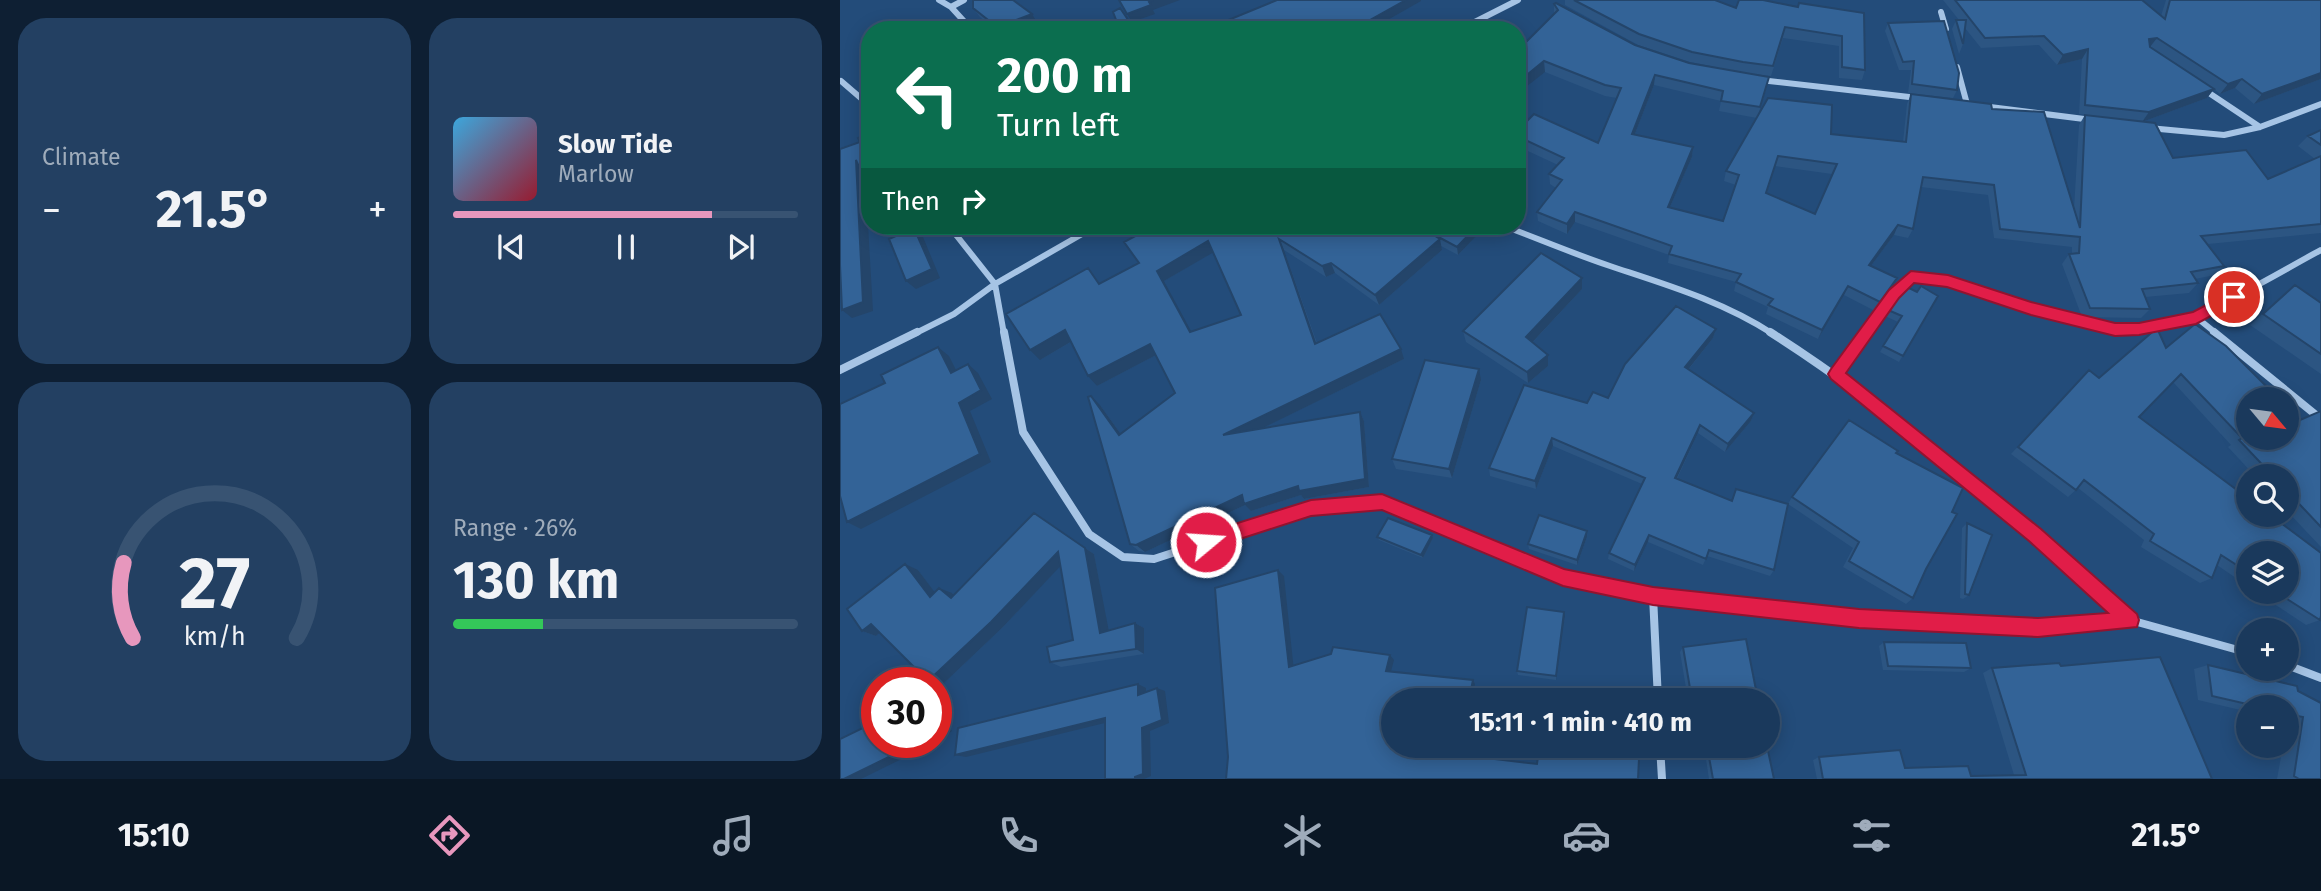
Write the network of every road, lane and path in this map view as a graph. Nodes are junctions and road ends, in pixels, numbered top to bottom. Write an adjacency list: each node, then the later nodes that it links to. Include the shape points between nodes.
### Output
1 (939, 0): 4 (street)
2 (964, 0): 4 (street)
3 (1518, 0): 7 (street)
4 (951, 7): 6 (street)
5 (1941, 12): 8 (street)
6 (964, 21)
7 (1477, 21)
8 (1948, 38)
9 (1956, 64): 16 (street)
10 (1754, 79): 14 (street)
11 (841, 81): 13 (street)
12 (2193, 82): 20 (street)
13 (861, 98)
14 (1927, 99)
15 (1954, 102): 16 (street)
16 (1967, 104): 18 (street)
17 (2321, 104): 20 (street)
18 (2101, 121)
19 (2140, 127): 20 (street, via 2224,135)
20 (2260, 127)
21 (1526, 234): 28 (street, via 1699,295 1748,318)
22 (955, 235): 25 (street)
23 (1080, 235): 25 (street)
24 (2321, 250): 26 (street)
25 (995, 284): 27 (street, via 954,314); 30 (street, via 1023,432 1089,534 1123,556 1154,559 1311,508 1382,502 1563,578)
26 (2196, 317): 28 (street, via 2115,330 1948,281 1911,277); 29 (street)
27 (840, 370)
28 (1836, 374): 31 (street, via 2035,535)
29 (2316, 415)
30 (1653, 596): 31 (street, via 1859,618 2038,628); 35 (street)
31 (2130, 620): 32 (street)
32 (2236, 649)
33 (2299, 670): 34 (street)
34 (2321, 678)
35 (1657, 688)
36 (1661, 758): 37 (street)
37 (1662, 779)

